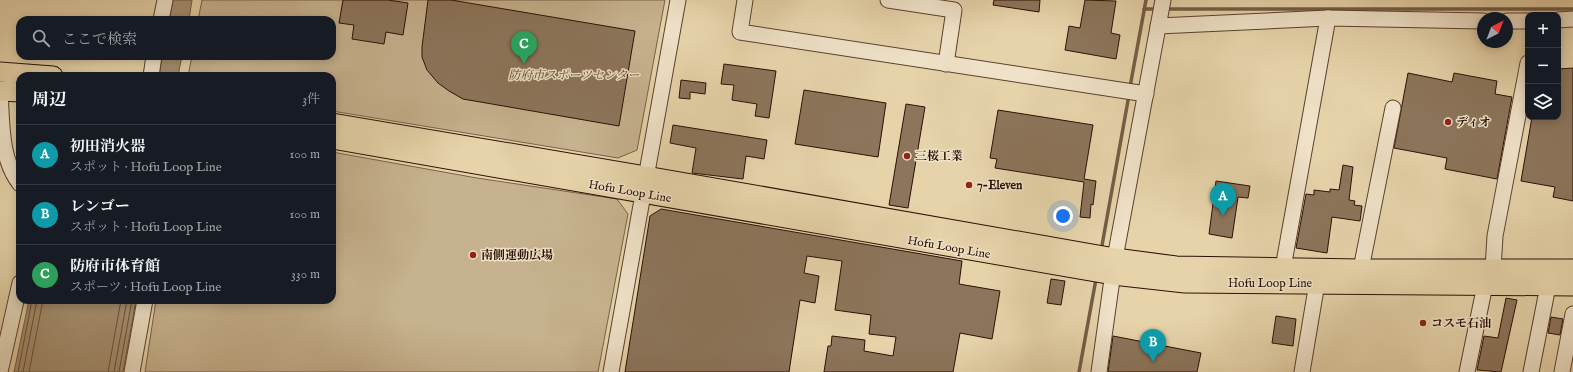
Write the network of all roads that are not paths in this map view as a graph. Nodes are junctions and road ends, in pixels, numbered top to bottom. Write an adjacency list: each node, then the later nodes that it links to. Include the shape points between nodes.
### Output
1 (165, 0): 7 (street)
2 (678, 0): 28 (street)
3 (745, 0): 16 (street, via 740,32)
4 (888, 0): 6 (street)
5 (1163, 0): 14 (street)
6 (921, 3): 16 (street, via 954,10)
7 (162, 16)
8 (1328, 18): 11 (street); 14 (street); 30 (street)
9 (1573, 19): 10 (street)
10 (1561, 20)
11 (1477, 21)
12 (1513, 21): 13 (street)
13 (1525, 21)
14 (1158, 26): 23 (street)
15 (153, 60): 18 (street)
16 (946, 64): 23 (street)
17 (0, 72): 19 (main road)
18 (152, 72)
19 (16, 73)
20 (1525, 79): 33 (street)
21 (0, 90): 22 (main road); 27 (street, via 5,161)
22 (16, 92)
23 (1146, 94): 29 (street)
24 (1393, 108): 31 (street)
25 (336, 124): 28 (main road, Hofu Loop Line)
26 (336, 140): 28 (main road, Hofu Loop Line)
27 (16, 180)
28 (645, 184): 29 (main road, Hofu Loop Line); 42 (street)
29 (1114, 267): 30 (main road, Hofu Loop Line); 34 (main road, Hofu Loop Line, via 1185,282); 43 (street)
30 (1283, 268): 31 (main road, Hofu Loop Line)
31 (1361, 269): 33 (main road, Hofu Loop Line)
32 (1573, 269): 33 (main road, Hofu Loop Line)
33 (1489, 277): 34 (main road, Hofu Loop Line); 35 (main road, Hofu Loop Line); 45 (street)
34 (1317, 283): 44 (street)
35 (1548, 286): 36 (main road, Hofu Loop Line); 46 (street)
36 (1573, 286)
37 (16, 301): 40 (street)
38 (144, 304): 41 (street)
39 (1573, 314): 47 (street)
40 (0, 372)
41 (132, 372)
42 (611, 372)
43 (1099, 372)
44 (1302, 372)
45 (1468, 372)
46 (1531, 372)
47 (1562, 372)

